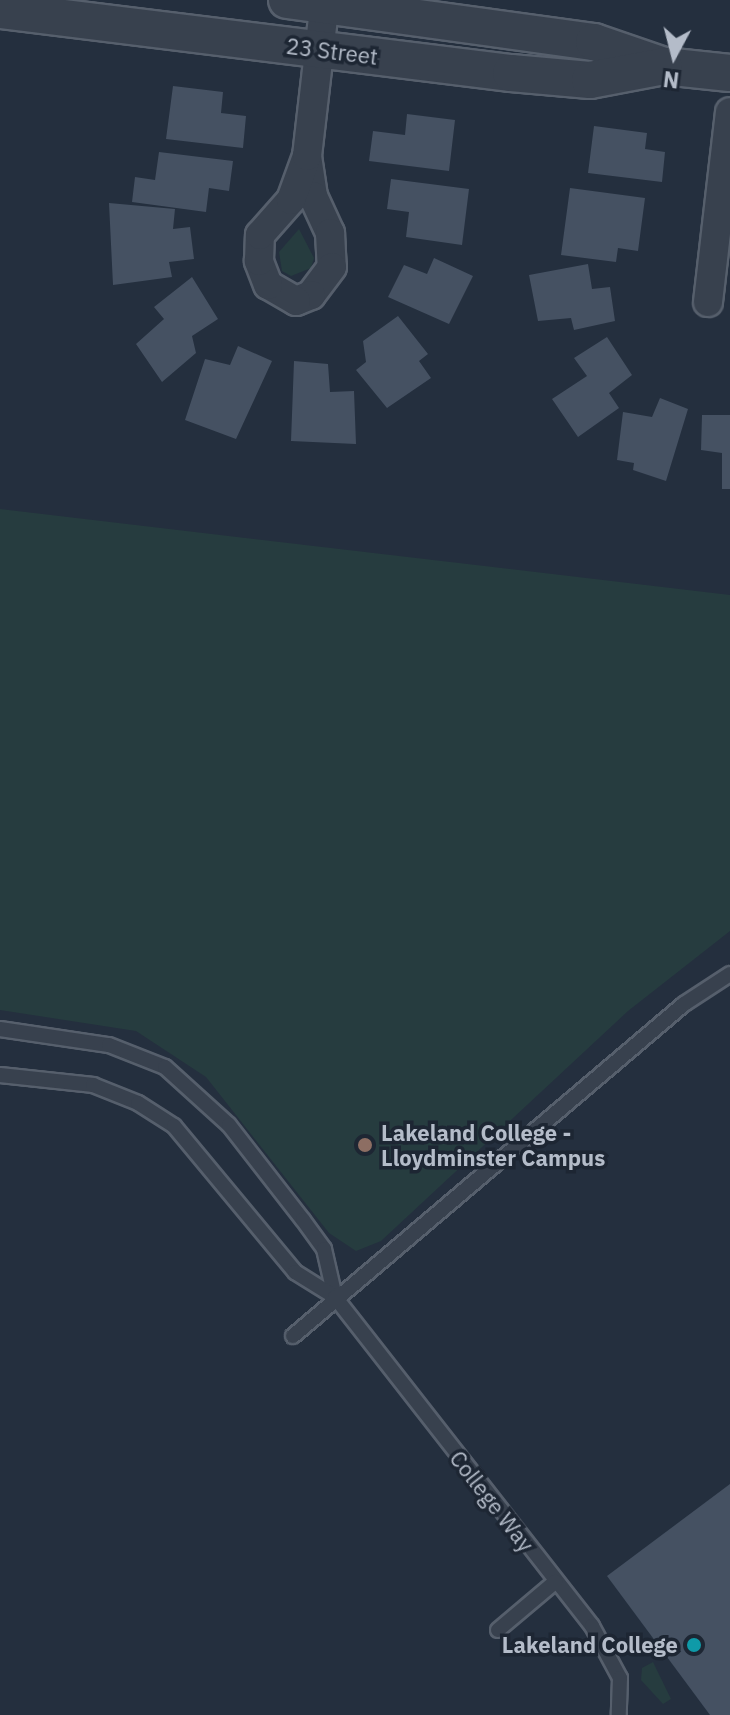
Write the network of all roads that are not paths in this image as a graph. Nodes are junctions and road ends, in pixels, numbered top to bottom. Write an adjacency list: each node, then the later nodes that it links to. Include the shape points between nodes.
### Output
1 (287, 0): 2 (street, 23 Street)
2 (325, 2): 4 (street); 5 (street, 23 Street, via 594,42)
3 (0, 10): 4 (street, 23 Street)
4 (318, 49): 5 (street, 23 Street, via 590,80); 8 (street)
5 (664, 66): 6 (street, 23 Street)
6 (730, 73)
7 (730, 112): 9 (street)
8 (307, 156)
9 (708, 302)
10 (730, 974): 13 (lane, via 684,1004)
11 (0, 1029): 13 (lane, College Way, via 109,1045 165,1067 229,1125 303,1220 324,1249)
12 (0, 1075): 13 (lane, College Way, via 93,1085 162,1118 295,1272)
13 (335, 1297): 14 (lane); 15 (lane, College Way)
14 (293, 1336)
15 (555, 1582): 16 (lane); 17 (lane, College Way, via 610,1652 620,1678)
16 (498, 1630)
17 (619, 1715)

